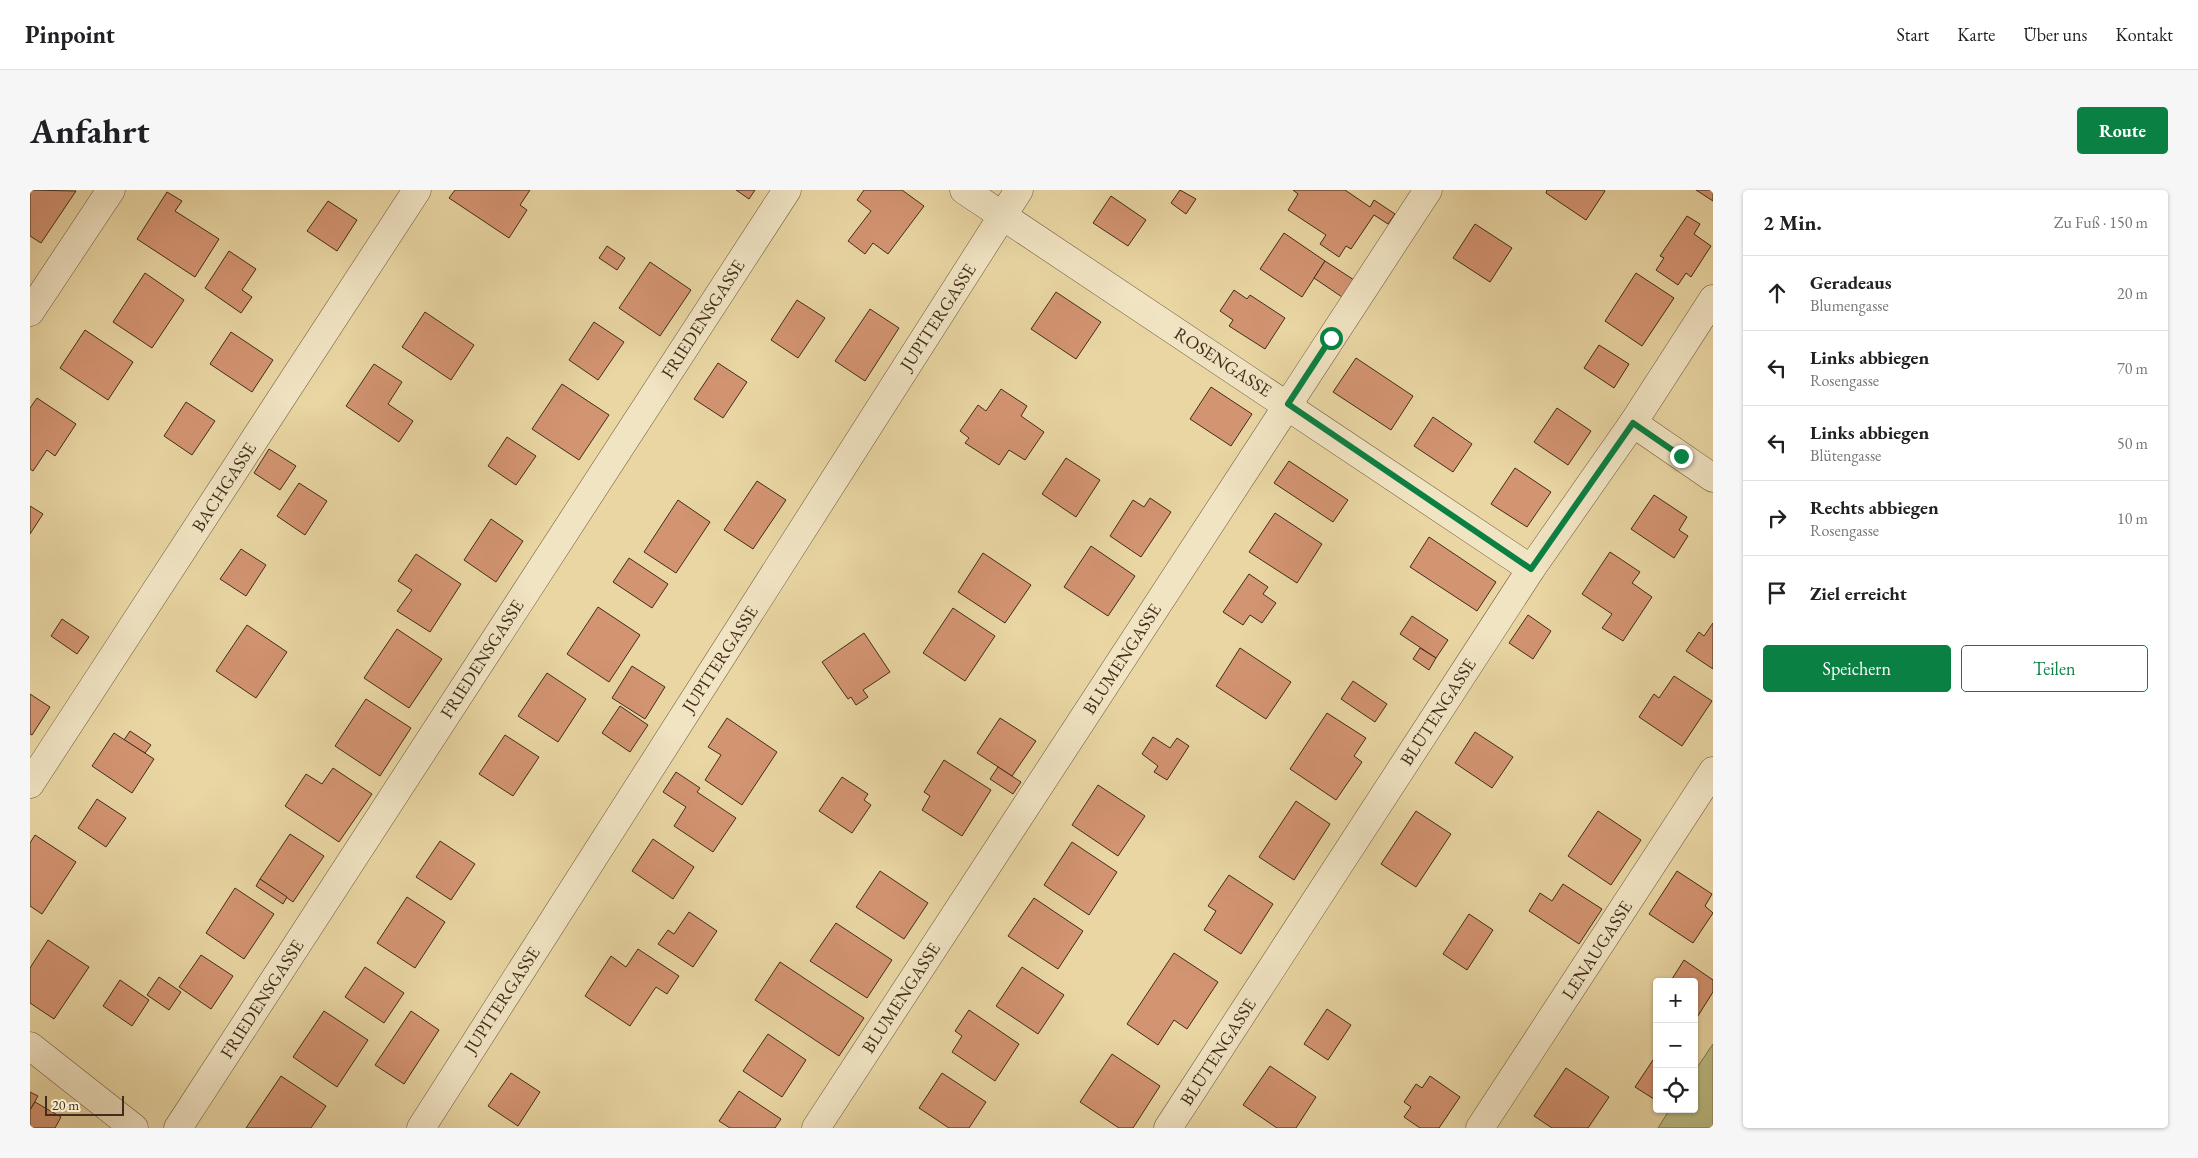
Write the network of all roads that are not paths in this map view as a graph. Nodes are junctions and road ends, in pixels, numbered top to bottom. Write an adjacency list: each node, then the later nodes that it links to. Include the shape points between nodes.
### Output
1 (111, 190): 9 (street)
2 (417, 190): 15 (street, BACHGASSE)
3 (787, 190): 18 (street, FRIEDENSGASSE)
4 (964, 190): 7 (street, ROSENGASSE)
5 (1019, 190): 7 (street, JUPITERGASSE)
6 (1428, 190): 10 (street, BLUMENGASSE)
7 (1002, 216): 10 (street, ROSENGASSE); 19 (street, JUPITERGASSE)
8 (1713, 299): 11 (street, BLÜTENGASSE)
9 (30, 312)
10 (1288, 404): 13 (street, ROSENGASSE); 20 (street, BLUMENGASSE)
11 (1633, 423): 12 (street); 13 (street, BLÜTENGASSE)
12 (1713, 478)
13 (1531, 569): 21 (street, BLÜTENGASSE)
14 (1713, 771): 22 (street, LENAUGASSE)
15 (30, 784)
16 (30, 1046): 17 (street)
17 (134, 1128)
18 (178, 1128)
19 (421, 1128)
20 (816, 1128)
21 (1168, 1128)
22 (1480, 1128)

